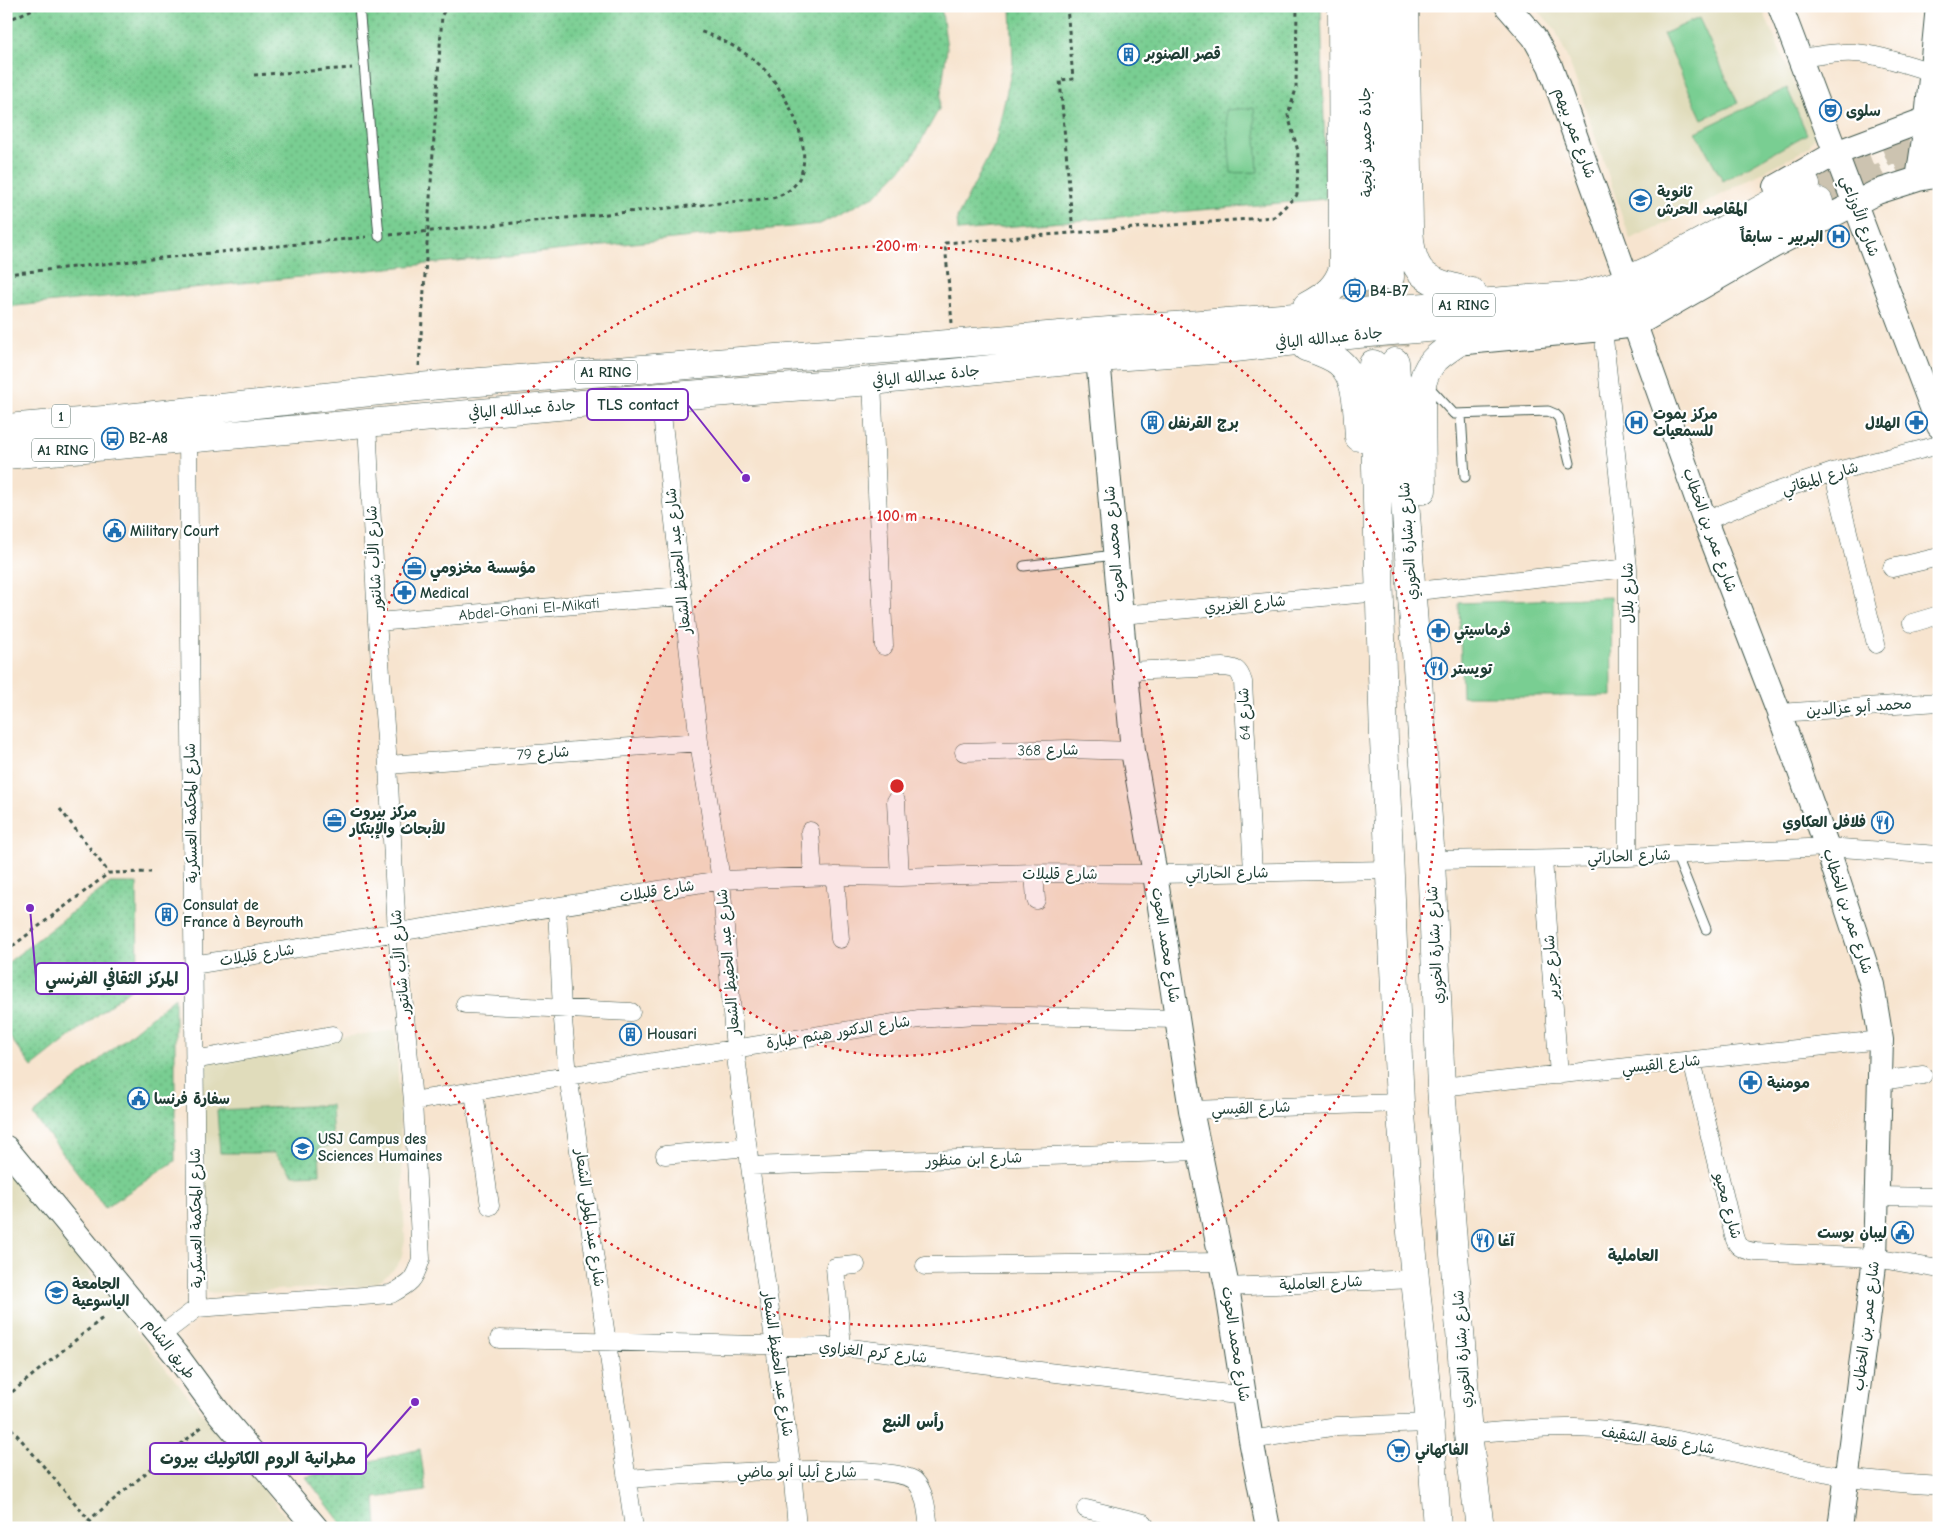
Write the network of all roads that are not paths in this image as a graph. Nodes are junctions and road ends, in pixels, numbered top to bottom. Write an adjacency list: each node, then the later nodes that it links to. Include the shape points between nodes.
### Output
1 (359, 6): 16 (lane)
2 (1342, 6): 19 (main road, via 1344,268 1334,288)
3 (1362, 6): 4 (main road, جادة حميد فرنجية, via 1380,278)
4 (1384, 6)
5 (1405, 6): 18 (main road, via 1411,256 1431,280)
6 (1507, 6): 17 (street, شارع عمر بيهم, via 1534,37 1550,66)
7 (1780, 6): 9 (street, شارع الأوزاعي)
8 (1938, 6): 10 (street)
9 (1800, 58): 10 (street, via 1852,53); 12 (street, شارع الأوزاعي)
10 (1932, 72): 11 (street)
11 (1933, 118): 12 (street, جادة عبدالله اليافي); 13 (street)
12 (1836, 153): 14 (street, جادة عبدالله اليافي); 15 (street, شارع الأوزاعي)
13 (1928, 177): 15 (street, جادة عبدالله اليافي, via 1877,192)
14 (1813, 194): 15 (street, جادة عبدالله اليافي); 17 (street, جادة عبدالله اليافي); 20 (street, جادة عبدالله اليافي, via 1772,246); 23 (main road, جادة عبدالله اليافي / A1 RING, via 1614,286 1582,295); 25 (main road, جادة عبدالله اليافي / A1 RING, via 1654,290 1620,306 1568,316)
15 (1856, 203): 33 (street, شارع الأوزاعي)
16 (379, 236)
17 (1624, 271): 18 (street, جادة عبدالله اليافي, via 1594,283)
18 (1472, 292): 19 (main road)
19 (1307, 306): 23 (main road)
20 (1635, 325): 21 (street, جادة عبدالله اليافي); 43 (street, شارع عمر بن الخطاب)
21 (1604, 330): 22 (street, جادة عبدالله اليافي); 47 (street, شارع بلال)
22 (1457, 343): 24 (main road); 27 (main road, via 1432,362)
23 (1097, 345): 25 (main road, جادة عبدالله اليافي / A1 RING); 26 (main road, جادة عبدالله اليافي / A1 RING); 31 (main road, جادة عبدالله اليافي / A1 RING, via 954,344 418,387); 44 (street, شارع محمد الحوت)
24 (1306, 347): 25 (main road); 50 (main road, via 1338,361 1349,373 1353,386)
25 (1226, 349)
26 (872, 381): 28 (main road, جادة عبدالله اليافي / A1 RING); 57 (street)
27 (1423, 381): 30 (lane, via 1454,414); 49 (main road, via 1422,491)
28 (660, 397): 32 (main road, جادة عبدالله اليافي / A1 RING); 51 (street, شارع عبد الحفيظ الشعار)
29 (6, 413): 31 (main road, 1)
30 (1461, 415): 39 (lane, via 1548,411 1555,414); 42 (lane)
31 (116, 419): 34 (main road, A1 RING)
32 (367, 422): 35 (main road, جادة عبدالله اليافي / A1 RING); 54 (street, شارع الأب شانتور)
33 (1939, 426)
34 (6, 428)
35 (188, 439): 37 (main road, جادة عبدالله اليافي / A1 RING); 88 (street, شارع المحكمة العسكرية)
36 (1939, 445): 41 (street, شارع الميقاتي)
37 (120, 446): 38 (main road, جادة عبدالله اليافي / A1 RING); 40 (main road)
38 (6, 455)
39 (1570, 463)
40 (6, 466)
41 (1833, 472): 43 (street, شارع الميقاتي); 56 (street)
42 (1465, 477)
43 (1705, 521): 60 (street, شارع عمر بن الخطاب)
44 (1114, 555): 46 (lane); 52 (street, شارع محمد الحوت)
45 (1939, 557): 48 (street)
46 (1024, 566)
47 (1628, 568): 49 (street); 72 (street, شارع بلال)
48 (1892, 568)
49 (1426, 590): 65 (main road, via 1429,693)
50 (1369, 593): 52 (street, شارع الغزيري); 61 (main road, via 1375,707)
51 (681, 596): 54 (street, Abdel-Ghani El-Mikati); 62 (street, شارع عبد الحفيظ الشعار)
52 (1121, 615): 58 (street, شارع محمد الحوت)
53 (1939, 615): 55 (street)
54 (377, 622): 66 (street, شارع الأب شانتور)
55 (1912, 623)
56 (1876, 644)
57 (884, 646)
58 (1126, 670): 63 (street, شارع محمد الحوت); 76 (street, شارع 64, via 1223,667 1236,668 1240,672)
59 (1939, 702): 60 (street, محمد أبو عزالدين)
60 (1779, 713): 69 (street, شارع عمر بن الخطاب)
61 (1384, 740): 65 (main road, شارع بشارة الخوري, via 1384,363); 75 (main road, شارع بشارة الخوري)
62 (698, 742): 66 (street, شارع 79); 82 (street, شارع عبد الحفيظ الشعار)
63 (1133, 751): 64 (street, شارع 368); 78 (street, شارع محمد الحوت)
64 (964, 752)
65 (1424, 756): 73 (main road, شارع بشارة الخوري)
66 (388, 765): 86 (street, شارع الأب شانتور)
67 (896, 801): 81 (street)
68 (810, 831): 80 (street)
69 (1826, 847): 70 (street, شارع الحاراتي); 71 (street, شارع الحاراتي); 94 (street, شارع عمر بن الخطاب, via 1872,985)
70 (1676, 854): 72 (street, شارع الحاراتي); 85 (lane)
71 (1939, 855)
72 (1628, 857): 74 (street, شارع الحاراتي)
73 (1431, 860): 74 (street, شارع الحاراتي); 102 (main road, شارع بشارة الخوري)
74 (1542, 860): 99 (street, شارع جرير)
75 (1389, 870): 76 (street, شارع الحاراتي); 105 (main road, شارع بشارة الخوري)
76 (1253, 872): 78 (street, شارع الحاراتي)
77 (1034, 873): 78 (street, شارع قليلات); 81 (street, شارع قليلات); 83 (street)
78 (1155, 874): 92 (street, شارع محمد الحوت)
79 (835, 876): 80 (street, شارع قليلات); 81 (street, شارع قليلات); 87 (street)
80 (813, 877): 82 (street, شارع قليلات)
81 (900, 877)
82 (720, 880): 84 (street, شارع قليلات); 95 (street, شارع عبد الحفيظ الشعار)
83 (1036, 900)
84 (557, 908): 86 (street, شارع قليلات); 90 (street, شارع عبد المولى الشعار)
85 (1706, 929)
86 (397, 932): 88 (street, شارع قليلات); 104 (street, شارع الأب شانتور)
87 (840, 940)
88 (193, 965): 96 (street, شارع المحكمة العسكرية)
89 (465, 1004): 90 (street)
90 (562, 1009): 91 (street); 98 (street, شارع عبد المولى الشعار)
91 (631, 1012)
92 (1178, 1018): 95 (street, شارع الدكتور هيثم طبارة, via 975,1015 919,1018); 106 (street, شارع محمد الحوت)
93 (332, 1035): 96 (street)
94 (1882, 1040): 97 (street, شارع القيسي); 101 (street, شارع عمر بن الخطاب)
95 (736, 1049): 98 (street, شارع الدكتور هيثم طبارة); 107 (street, شارع عبد الحفيظ الشعار)
96 (194, 1060): 122 (street, شارع المحكمة العسكرية)
97 (1692, 1061): 99 (street, شارع القيسي); 115 (street, شارع محيو, via 1739,1247 1756,1252)
98 (568, 1075): 103 (street, شارع الدكتور هيثم طبارة); 125 (street, شارع عبد المولى الشعار)
99 (1559, 1075): 102 (street, شارع القيسي)
100 (1923, 1075): 101 (street)
101 (1880, 1081): 112 (street, شارع عمر بن الخطاب)
102 (1441, 1087): 130 (main road, شارع بشارة الخوري)
103 (474, 1092): 104 (street, شارع الدكتور هيثم طبارة); 114 (street)
104 (412, 1101): 122 (street, شارع الأب شانتور, via 421,1259 415,1278 391,1294)
105 (1400, 1103): 106 (street, شارع القيسي); 120 (main road, شارع بشارة الخوري)
106 (1191, 1110): 109 (street, شارع محمد الحوت)
107 (748, 1147): 110 (street); 111 (street, شارع عبد الحفيظ الشعار)
108 (6, 1148): 123 (street, طريق الشام)
109 (1199, 1151): 111 (street, شارع ابن منظور); 116 (street, شارع محمد الحوت)
110 (665, 1155)
111 (750, 1166): 126 (street, شارع عبد الحفيظ الشعار)
112 (1876, 1196): 113 (street); 115 (street, شارع عمر بن الخطاب)
113 (1939, 1197)
114 (490, 1206)
115 (1875, 1258): 119 (street); 133 (street, شارع عمر بن الخطاب)
116 (1221, 1262): 118 (street); 121 (street, شارع محمد الحوت)
117 (856, 1265): 127 (street, via 835,1267)
118 (925, 1266)
119 (1939, 1269)
120 (1402, 1280): 121 (street, شارع العاملية); 129 (main road, شارع بشارة الخوري)
121 (1227, 1288): 128 (street, شارع محمد الحوت)
122 (197, 1308): 123 (street)
123 (160, 1336): 137 (street, طريق الشام)
124 (500, 1339): 125 (street, شارع كرم الغزاوي)
125 (608, 1342): 126 (street, شارع كرم الغزاوي); 134 (street, شارع عبد المولى الشعار)
126 (775, 1345): 127 (street, شارع كرم الغزاوي); 132 (street, شارع عبد الحفيظ الشعار)
127 (842, 1347): 128 (street, شارع كرم الغزاوي)
128 (1244, 1396): 131 (street, شارع محمد الحوت)
129 (1430, 1423): 131 (street, via 1337,1426); 143 (main road, شارع بشارة الخوري)
130 (1468, 1434): 133 (street, شارع قلعة الشقيف, via 1536,1428 1606,1430 1687,1443); 144 (main road, شارع بشارة الخوري)
131 (1251, 1440): 142 (street, شارع محمد الحوت)
132 (792, 1470): 134 (street, شارع أيليا أبو ماضي); 139 (street, شارع عبد الحفيظ الشعار); 140 (street, شارع أيليا أبو ماضي, via 907,1476 919,1487)
133 (1846, 1478): 135 (street, شارع قلعة الشقيف); 145 (street, شارع عمر بن الخطاب)
134 (627, 1479): 138 (street, شارع عبد المولى الشعار)
135 (1939, 1486)
136 (1086, 1509): 141 (street, via 1144,1523)
137 (316, 1528)
138 (634, 1528)
139 (798, 1528)
140 (929, 1528)
141 (1144, 1528)
142 (1268, 1528)
143 (1437, 1528)
144 (1480, 1528)
145 (1840, 1528)

